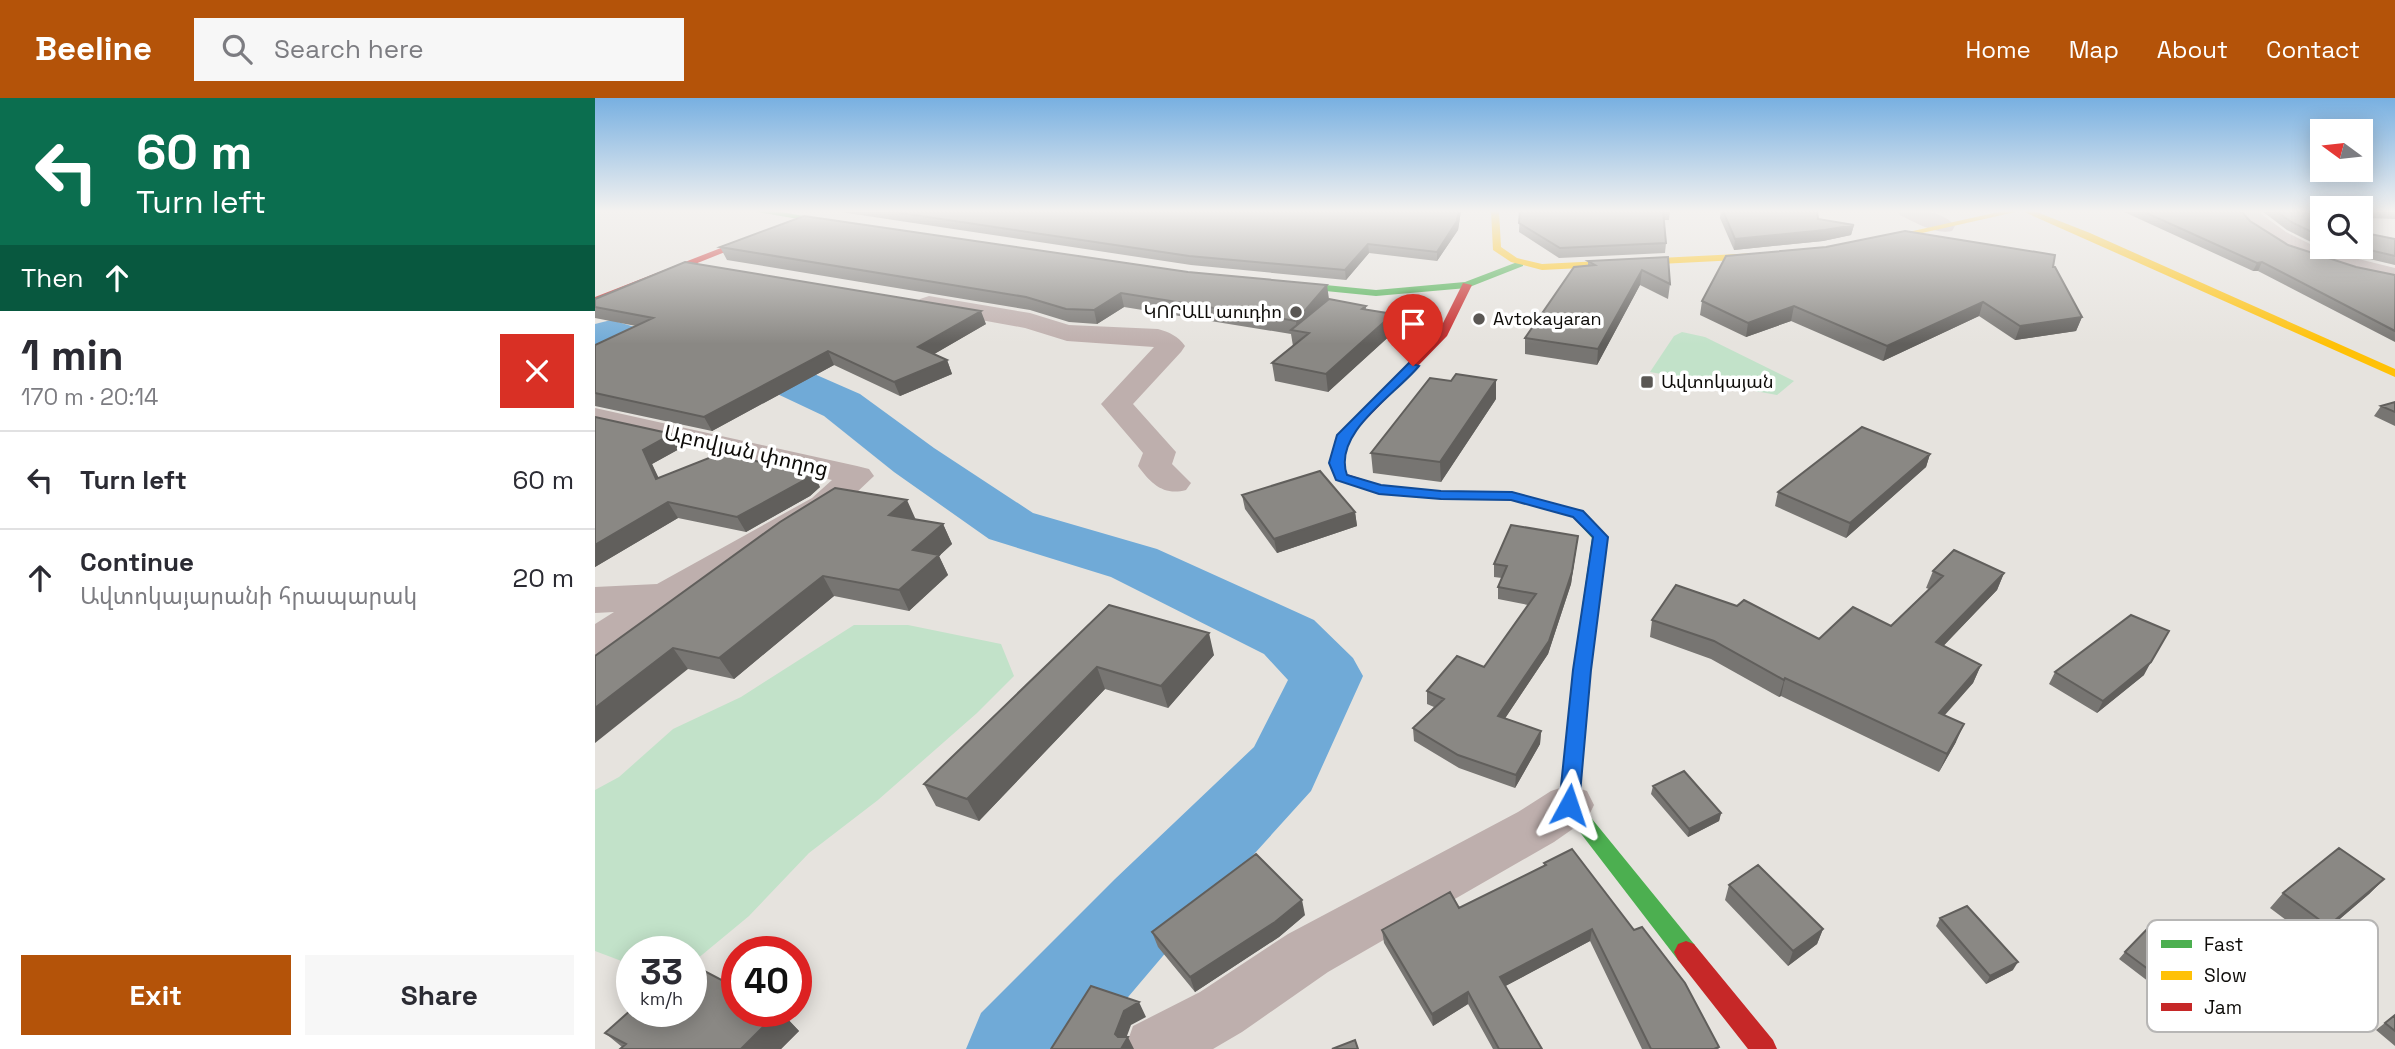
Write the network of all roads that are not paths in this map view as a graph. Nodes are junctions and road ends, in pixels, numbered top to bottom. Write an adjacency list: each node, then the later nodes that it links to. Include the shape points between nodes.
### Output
1 (711, 255): 6 (main road)
2 (1503, 255): 7 (main road)
3 (1759, 255): 7 (main road, via 1549,268)
4 (2132, 255): 14 (main road)
5 (2316, 255): 9 (street, via 2348,267)
6 (689, 264): 8 (street); 12 (main road)
7 (1520, 264): 11 (main road)
8 (743, 273)
9 (2395, 275)
10 (1257, 281): 11 (main road, via 1376,293)
11 (1467, 285): 20 (main road, via 1443,334 1344,435 1336,463 1341,477 1379,489 1512,496 1578,514 1600,537)
12 (595, 300)
13 (907, 300): 16 (street, via 1030,321 1067,333 1157,337 1171,346 1116,404 1160,452 1154,466)
14 (2395, 373)
15 (595, 417): 17 (street, Աբովյան փողոց, via 857,476 824,505)
16 (1174, 483)
17 (665, 597): 18 (street); 19 (street)
18 (595, 600)
19 (595, 644)
20 (1569, 805): 21 (street, via 1308,953 1221,1012); 22 (main road)
21 (1155, 1048)
22 (1764, 1049)

